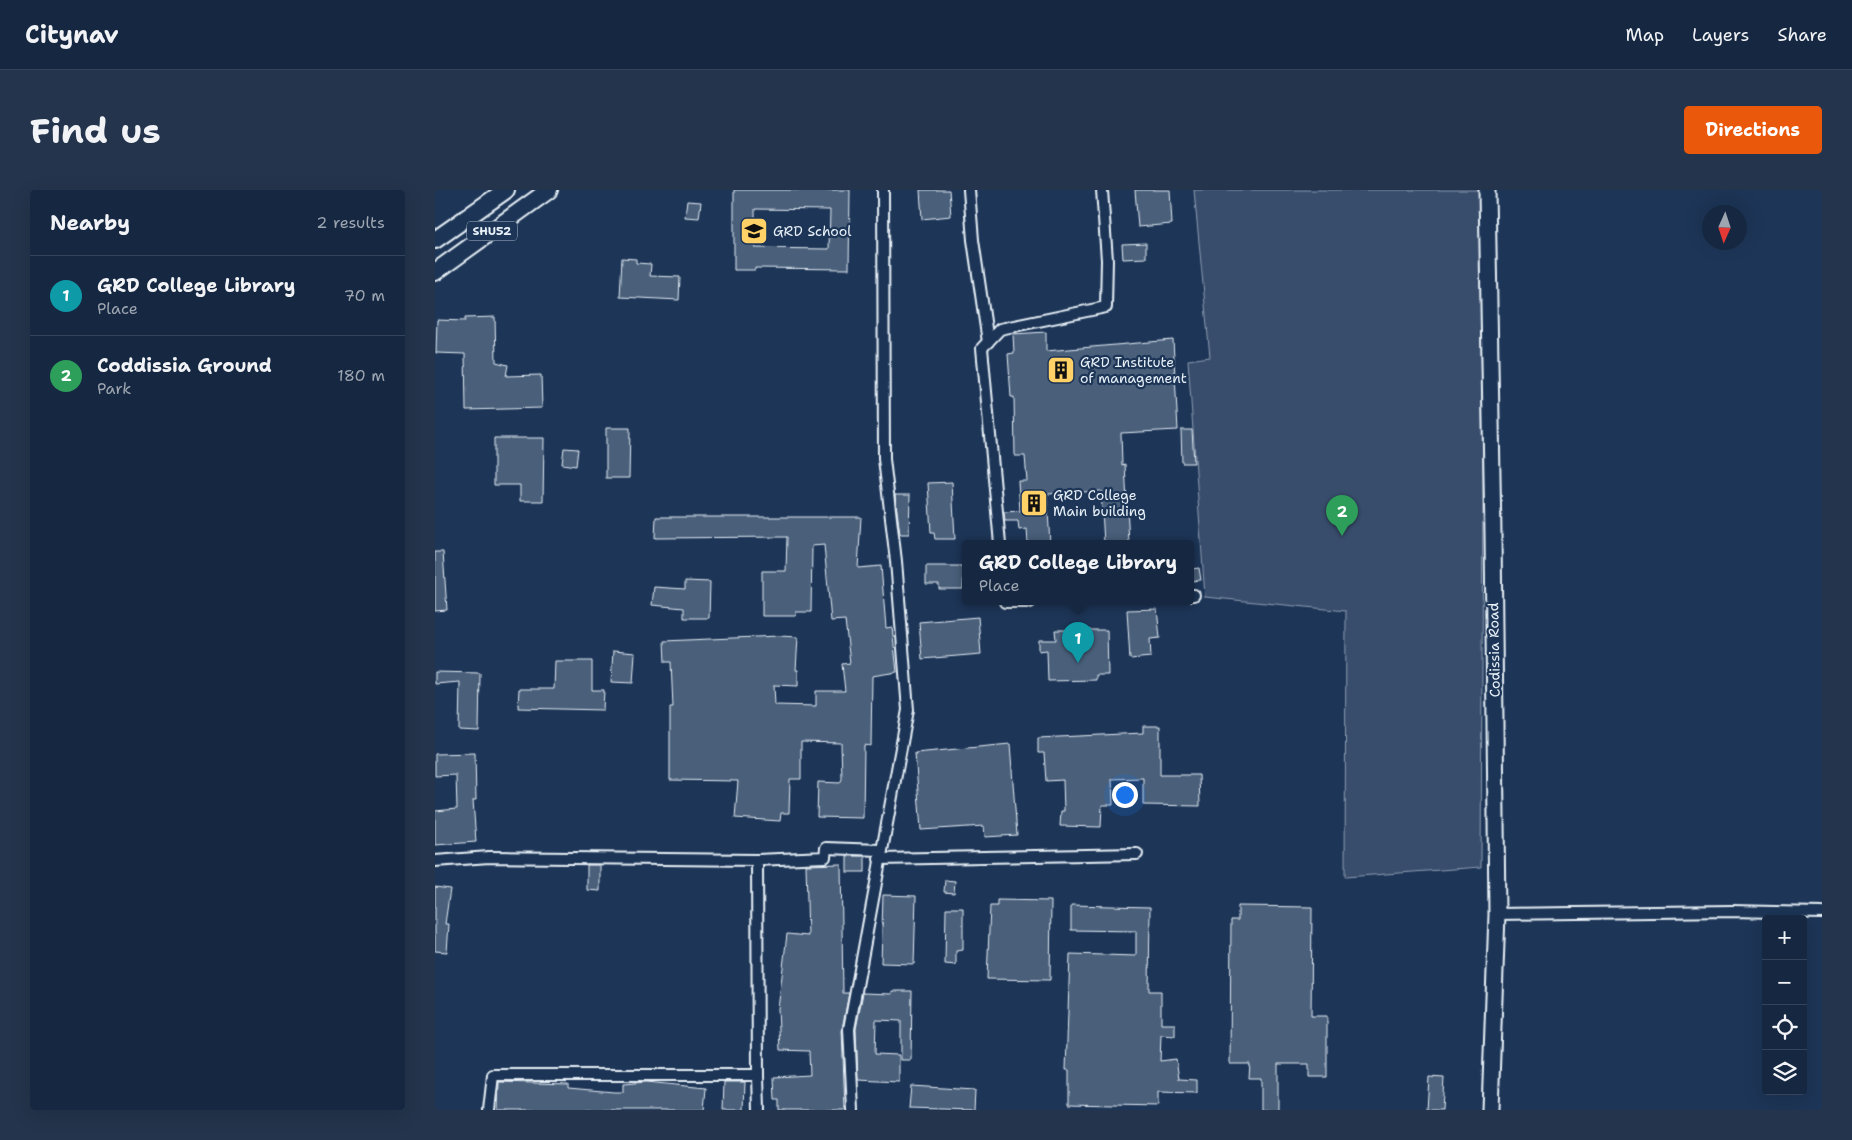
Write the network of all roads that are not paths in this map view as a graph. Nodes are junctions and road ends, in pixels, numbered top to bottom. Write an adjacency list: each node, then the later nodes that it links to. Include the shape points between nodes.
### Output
1 (506, 190): 7 (main road, SHU52)
2 (549, 190): 8 (main road, SHU52)
3 (883, 190): 11 (street, via 884,459 897,561 907,710)
4 (969, 190): 9 (street)
5 (1102, 190): 9 (street, via 1107,260 1106,307 1000,329)
6 (1487, 190): 15 (street, Codissia Road)
7 (435, 240)
8 (435, 272)
9 (988, 342): 10 (street, via 982,348)
10 (1000, 540)
11 (879, 854): 12 (street); 13 (street, via 826,848 825,857); 20 (street, via 849,1028)
12 (1137, 854)
13 (757, 860): 14 (street, via 489,857); 17 (street)
14 (435, 861)
15 (1497, 914): 16 (street, via 1732,910); 21 (street, Codissia Road)
16 (1822, 914)
17 (758, 1076): 18 (street, via 493,1075); 19 (street)
18 (489, 1110)
19 (759, 1110)
20 (853, 1110)
21 (1490, 1110)

